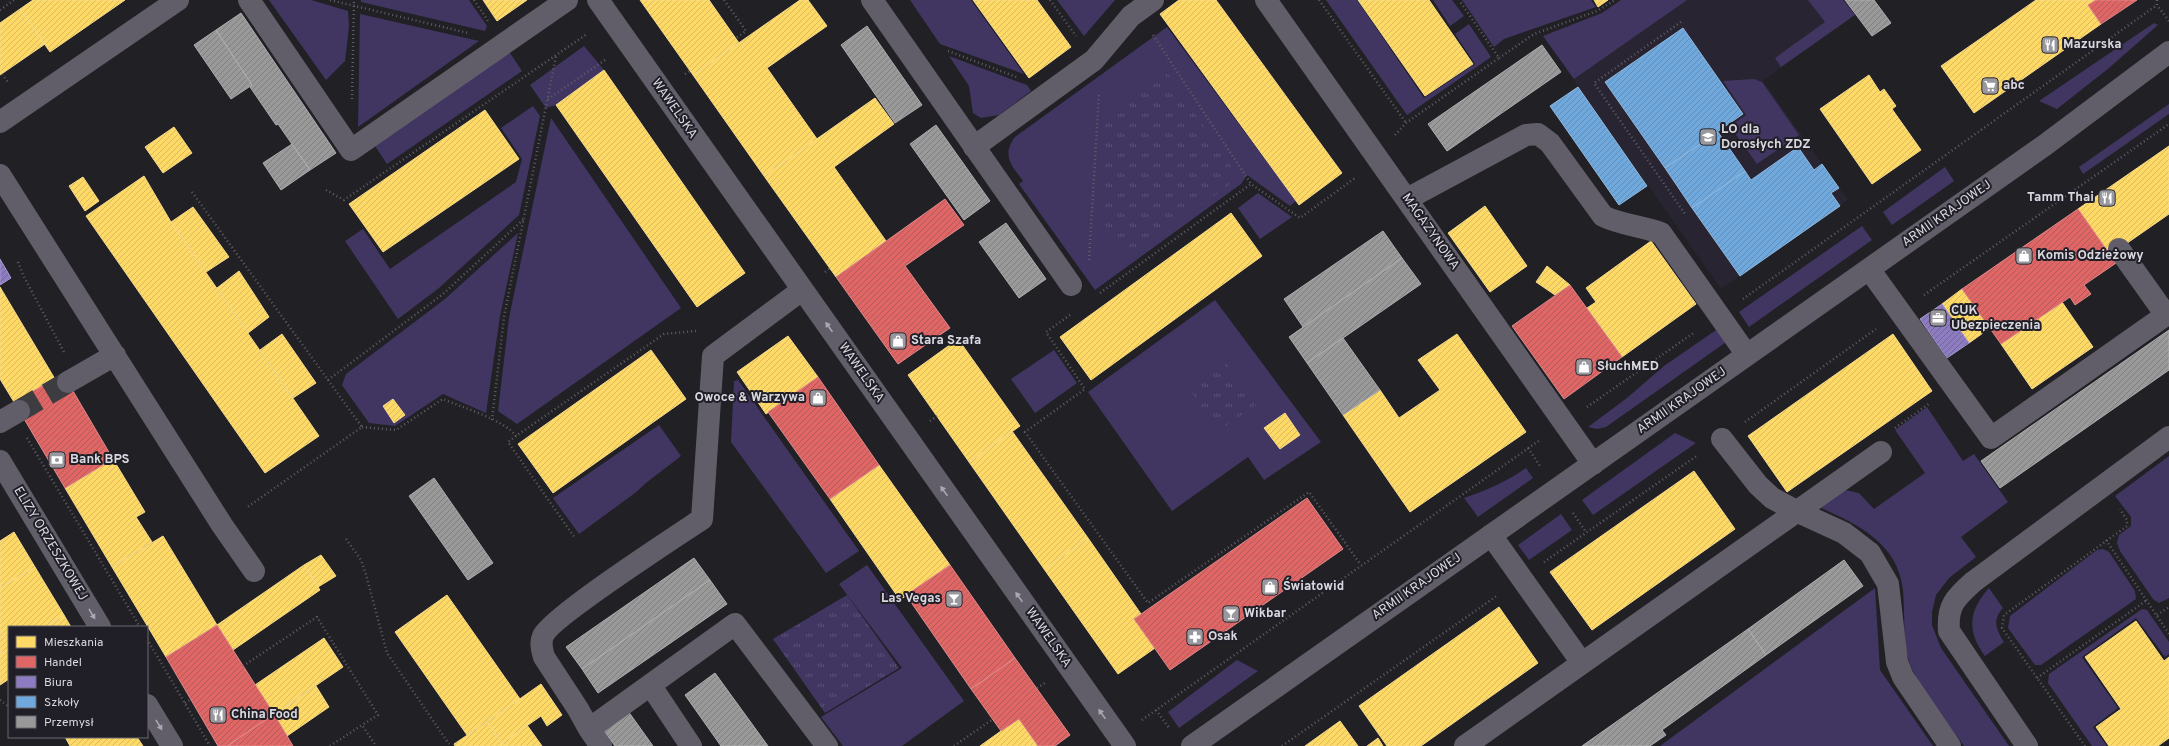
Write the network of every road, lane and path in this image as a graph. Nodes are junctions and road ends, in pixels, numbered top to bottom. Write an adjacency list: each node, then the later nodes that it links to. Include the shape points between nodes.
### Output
1 (14, 0): 20 (path)
2 (178, 0): 36 (street)
3 (249, 0): 38 (street)
4 (330, 0): 19 (path)
5 (354, 0): 19 (path)
6 (474, 0): 24 (path)
7 (567, 0): 38 (street, via 351,150)
8 (598, 0): 53 (street, WAWELSKA)
9 (724, 0): 27 (path, via 746,31)
10 (872, 0): 39 (street)
11 (1050, 0): 33 (path)
12 (1153, 0): 21 (street)
13 (1266, 0): 40 (street, MAGAZYNOWA)
14 (1319, 0): 37 (path)
15 (1459, 0): 31 (path)
16 (1615, 0): 31 (path, via 1597,11 1534,34)
17 (2157, 0): 18 (path)
18 (2157, 5): 22 (path); 56 (path)
19 (353, 7): 25 (path); 38 (path, via 352,109)
20 (0, 10)
21 (1131, 16): 33 (street); 42 (path, via 1144,22)
22 (2169, 21)
23 (1681, 22): 46 (path, via 1594,83)
24 (491, 24)
25 (470, 33)
26 (587, 34): 30 (path)
27 (736, 38)
28 (948, 52): 34 (path)
29 (2169, 52): 51 (street, ARMII KRAJOWEJ, via 2045,145)
30 (556, 56): 35 (path); 43 (path, via 344,200)
31 (1499, 58): 37 (path)
32 (606, 60): 35 (path)
33 (1094, 60): 39 (street); 50 (path, via 1100,70)
34 (1024, 80)
35 (548, 100): 47 (path)
36 (0, 122)
37 (1406, 123): 40 (path)
38 (345, 142)
39 (974, 147): 52 (street)
40 (1376, 155): 42 (path, via 1360,174 1300,218); 45 (street, MAGAZYNOWA)
41 (0, 175): 60 (street)
42 (1251, 184): 55 (path)
43 (326, 190)
44 (192, 192): 63 (path)
45 (1406, 199): 58 (street, via 1526,135 1538,134 1550,143 1603,216 1613,222 1644,227 1661,233); 66 (street, MAGAZYNOWA)
46 (1688, 217)
47 (525, 218): 63 (path, via 443,294); 65 (path, via 504,317)
48 (2119, 249): 51 (street, via 2166,315 1991,438)
49 (16, 255): 62 (path, via 22,275)
50 (1089, 264)
51 (1869, 269): 61 (street, ARMII KRAJOWEJ)
52 (1071, 285)
53 (802, 290): 102 (street, via 713,356 702,518 552,624 543,636 541,648 544,657); 111 (street, WAWELSKA, one-way to 53)
54 (1740, 292): 56 (path)
55 (1093, 298)
56 (1744, 298): 58 (path)
57 (1075, 311): 81 (path, via 1046,332 1085,389 1025,432 1148,602 1309,492)
58 (1719, 316): 61 (street); 66 (path)
59 (701, 330): 68 (path, via 683,334 664,334)
60 (115, 355): 62 (street); 76 (street)
61 (1747, 355): 73 (street, ARMII KRAJOWEJ)
62 (72, 380)
63 (328, 380): 67 (path)
64 (11, 416): 87 (path)
65 (492, 420): 67 (path, via 443,399 396,430); 68 (path, via 512,430)
66 (1564, 423): 73 (street, MAGAZYNOWA); 81 (path)
67 (362, 427): 76 (path)
68 (516, 436): 79 (path, via 508,442)
69 (2169, 437): 74 (street)
70 (1722, 439): 75 (street, via 1758,485 1772,498)
71 (1881, 452): 75 (street)
72 (0, 461): 86 (street, ELIZY ORZESZKOWEJ, one-way to 86)
73 (1593, 464): 77 (street, ARMII KRAJOWEJ)
74 (2104, 486): 80 (path, via 2127,520 2127,526); 115 (street, via 1973,582 1955,598 1948,617 1949,631)
75 (1796, 511): 90 (street); 114 (street, via 1844,532 1870,553 1888,584 1897,662 1903,677)
76 (222, 525): 82 (street)
77 (1491, 534): 90 (street); 112 (street, ARMII KRAJOWEJ)
78 (346, 538): 103 (path, via 365,570 387,653)
79 (575, 538)
80 (2106, 540): 83 (path); 92 (path, via 2004,615 2002,628)
81 (1361, 565): 100 (path)
82 (254, 571)
83 (2147, 600): 85 (path); 92 (path)
84 (2169, 607): 85 (path)
85 (2157, 616): 88 (path)
86 (99, 626)
87 (139, 626)
88 (2169, 634)
89 (148, 641): 97 (path)
90 (1582, 664): 113 (street)
91 (243, 666): 101 (path, via 317,617 378,715)
92 (2037, 678): 116 (path)
93 (1045, 682): 95 (path)
94 (651, 686): 102 (street); 108 (street); 109 (street, via 735,624)
95 (1037, 688)
96 (190, 700): 97 (path)
97 (185, 703): 105 (path)
98 (148, 707): 104 (street, one-way to 104)
99 (993, 719): 110 (path)
100 (1139, 722)
101 (362, 725): 106 (path); 107 (path)
102 (595, 738)
103 (449, 744)
104 (172, 746)
105 (210, 746)
106 (330, 746)
107 (376, 746)
108 (691, 746)
109 (827, 746)
110 (954, 746)
111 (1125, 746)
112 (1192, 746)
113 (1465, 746)
114 (1950, 746)
115 (2027, 746)
116 (2085, 746)

